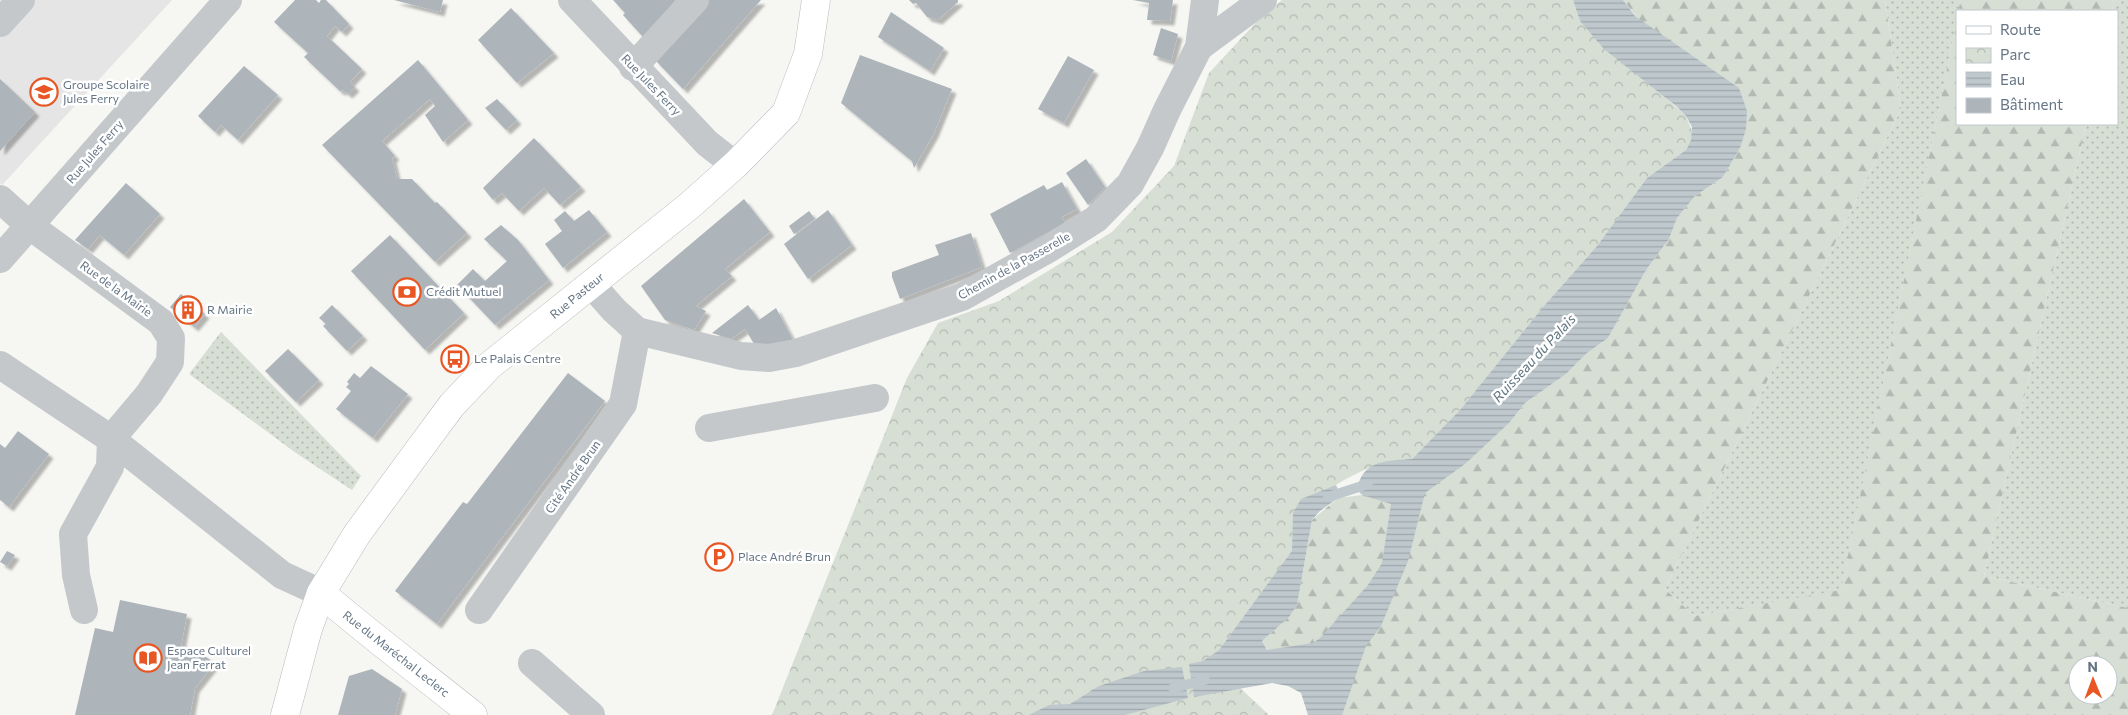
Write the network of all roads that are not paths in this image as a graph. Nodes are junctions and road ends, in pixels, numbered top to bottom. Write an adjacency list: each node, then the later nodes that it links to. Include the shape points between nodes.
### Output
1 (21, 0): 8 (street)
2 (228, 0): 13 (street, Rue Jules Ferry)
3 (572, 0): 10 (street, Rue Jules Ferry)
4 (695, 0): 10 (street)
5 (816, 0): 11 (main road, Rue Pasteur, via 808,54 786,113)
6 (1205, 0): 9 (street, Chemin de la Passerelle)
7 (1263, 0): 9 (street)
8 (0, 23)
9 (1199, 47): 16 (street, Chemin de la Passerelle, via 1130,184 1096,219 962,297 796,353 769,358 741,356)
10 (633, 67): 11 (street, Rue Jules Ferry, via 707,143)
11 (735, 166): 15 (main road, Rue Pasteur)
12 (0, 199): 13 (street, Rue de la Mairie)
13 (30, 226): 14 (street, Rue Jules Ferry); 20 (street, Rue de la Mairie, via 161,322 171,338 170,362 149,394)
14 (0, 259)
15 (591, 284): 16 (street, Chemin de la Passerelle); 21 (main road, Rue Pasteur, via 489,366 452,405 361,528)
16 (637, 331): 23 (street, Cité André Brun, via 623,404)
17 (0, 365): 20 (street)
18 (875, 398): 19 (street)
19 (709, 428)
20 (111, 439): 21 (street, via 282,575); 22 (street, via 110,468 73,534 76,575)
21 (320, 593): 25 (main road, Rue Pasteur); 26 (main road, Rue du Maréchal Leclerc)
22 (84, 610)
23 (479, 610)
24 (532, 664): 27 (street)
25 (285, 715)
26 (473, 715)
27 (591, 715)

